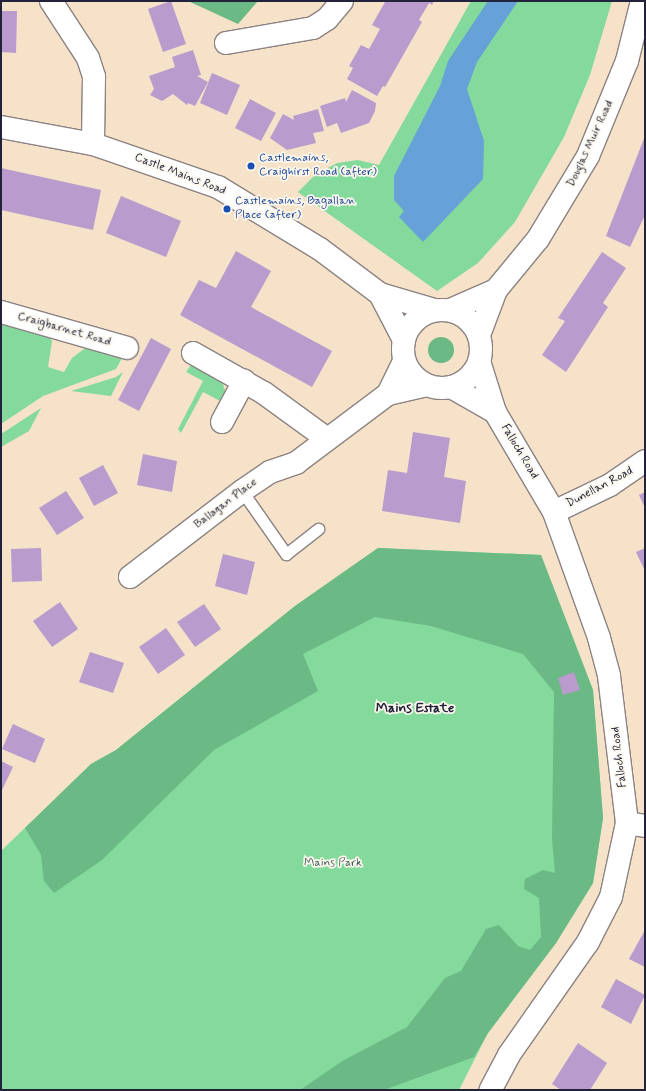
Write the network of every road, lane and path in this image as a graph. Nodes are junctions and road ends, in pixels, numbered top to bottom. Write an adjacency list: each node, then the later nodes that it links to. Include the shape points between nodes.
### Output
1 (51, 1): 6 (street, via 88,58 94,77)
2 (342, 1): 4 (street, via 327,19 313,28)
3 (642, 1): 7 (street, Douglas Muir Road, via 627,62 588,156 538,238)
4 (226, 43)
5 (1, 127): 6 (street, Castle Mains Road)
6 (93, 144): 8 (street, Castle Mains Road, via 218,187 320,249)
7 (496, 290): 9 (street, Douglas Muir Road); 11 (street, Douglas Muir Road)
8 (380, 294): 9 (street, Castle Mains Road); 13 (street, Castle Mains Road)
9 (442, 310): 11 (street, via 468,319); 13 (street, via 415,321)
10 (1, 312): 12 (street, Craigbarnet Road)
11 (479, 335): 15 (street)
12 (127, 348)
13 (404, 350): 17 (street, via 413,375); 19 (street, Ballagan Place)
14 (193, 353): 16 (street)
15 (479, 361): 18 (street, via 464,382); 20 (street, Falloch Road)
16 (244, 381): 21 (street); 22 (street)
17 (426, 385): 18 (street); 19 (street, Ballagan Place)
18 (451, 387): 20 (street, Falloch Road)
19 (388, 394): 22 (street, Ballagan Place)
20 (495, 412): 25 (street, Falloch Road)
21 (222, 422)
22 (327, 439): 24 (street, Ballagan Place, via 296,463 270,472)
23 (645, 461): 25 (street, Dunellan Road, via 610,485)
24 (242, 491): 26 (lane, via 286,554); 27 (street, Ballagan Place)
25 (554, 512): 28 (street, Falloch Road, via 599,638 609,676)
26 (318, 529)
27 (130, 577)
28 (636, 824): 29 (street, Falloch Road, via 608,903 588,942 509,1055)
29 (490, 1090)

